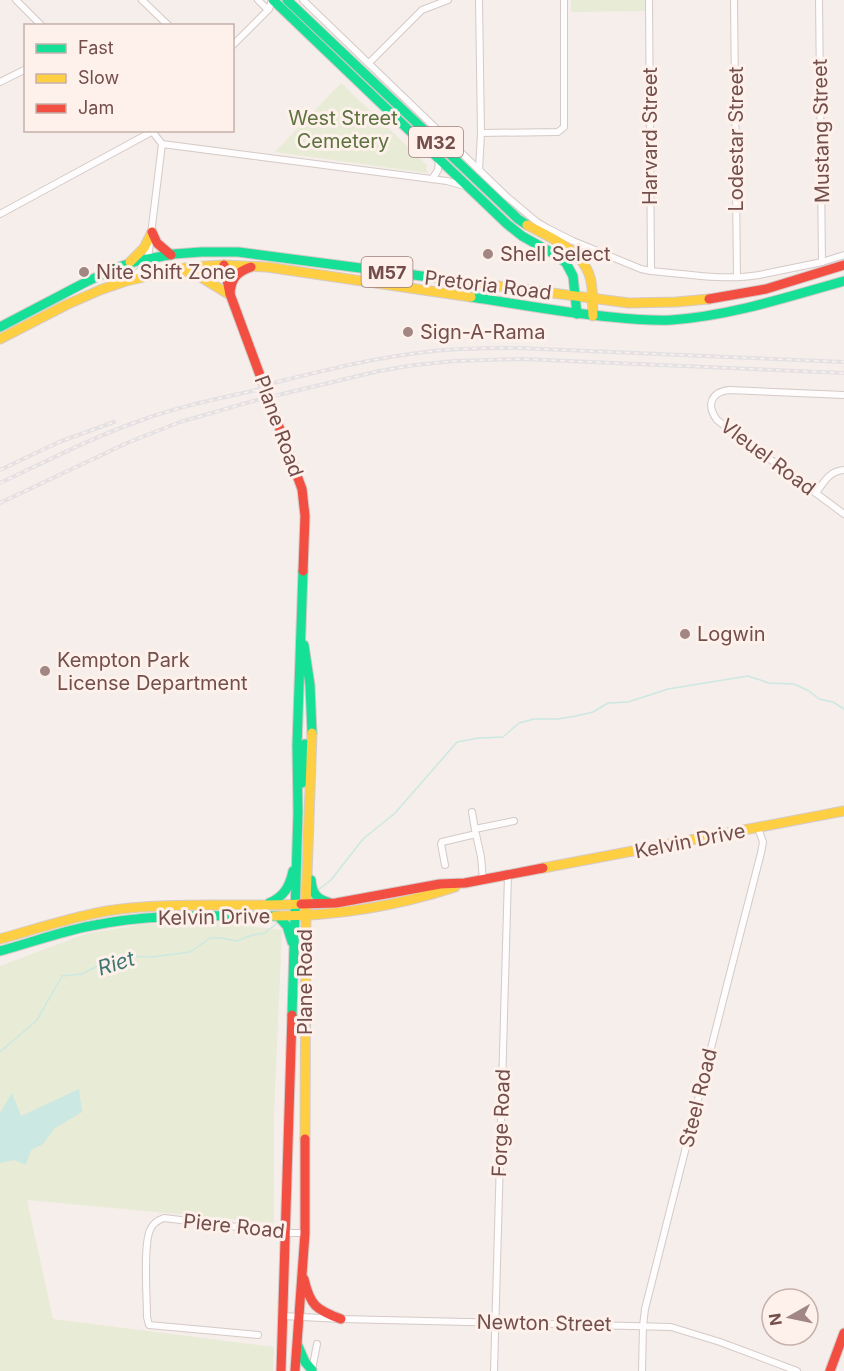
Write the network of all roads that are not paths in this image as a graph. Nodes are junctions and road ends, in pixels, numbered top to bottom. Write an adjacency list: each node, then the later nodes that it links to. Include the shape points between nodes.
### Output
1 (16, 0): 12 (street)
2 (142, 0): 13 (street)
3 (258, 0): 11 (street)
4 (303, 0): 15 (street)
5 (448, 0): 15 (street, via 422,10)
6 (479, 0): 20 (street)
7 (564, 0): 20 (street, via 564,127 558,132)
8 (649, 0): 39 (street, Harvard Street)
9 (734, 0): 41 (street, Lodestar Street)
10 (819, 0): 33 (street, Mustang Street)
11 (276, 3): 14 (street); 22 (main road, M32); 49 (main road, M32, via 525,224 580,259 589,274)
12 (40, 24)
13 (167, 24)
14 (234, 44)
15 (369, 63): 23 (street)
16 (24, 70): 17 (street)
17 (0, 82)
18 (151, 132): 26 (street)
19 (154, 132): 21 (street)
20 (481, 133): 23 (street)
21 (162, 144): 24 (street); 27 (street)
22 (437, 155): 24 (street, via 439,167); 25 (main road, M32)
23 (479, 170): 39 (street, via 547,228)
24 (432, 179): 25 (street)
25 (468, 187): 40 (main road, M32, via 522,236 564,260)
26 (0, 214)
27 (152, 232): 30 (main road, via 157,244); 32 (street); 36 (main road, via 144,250)
28 (198, 252): 29 (main road, Pretoria Road / M57); 30 (main road, Pretoria Road / M57); 34 (main road)
29 (238, 252): 34 (main road, via 228,257); 42 (main road, Pretoria Road / M57)
30 (171, 255): 32 (main road, Pretoria Road / M57)
31 (844, 255): 33 (street)
32 (148, 259): 36 (main road, Pretoria Road / M57); 43 (street)
33 (822, 262): 41 (street)
34 (224, 265): 37 (main road, Pretoria Road / M57); 38 (main road, Pretoria Road / M57); 47 (main road, Plane Road)
35 (844, 265): 49 (main road, Pretoria Road / M57, via 724,297 670,303)
36 (125, 266): 52 (main road, Pretoria Road / M57)
37 (254, 266): 45 (main road, Pretoria Road / M57); 47 (main road, via 233,277)
38 (180, 269): 43 (main road, Pretoria Road / M57); 47 (main road)
39 (651, 271): 41 (street)
40 (573, 276): 46 (main road, via 570,286); 48 (main road)
41 (737, 277)
42 (446, 280): 45 (main road); 46 (main road, Pretoria Road / M57)
43 (126, 281): 53 (main road, Pretoria Road / M57, via 66,305)
44 (844, 282): 51 (main road, Pretoria Road / M57, via 757,306 690,318 641,320)
45 (441, 292): 50 (main road, Pretoria Road / M57)
46 (560, 294): 48 (main road, Pretoria Road / M57)
47 (230, 295): 58 (main road, Plane Road, via 302,489)
48 (576, 296): 49 (main road, Pretoria Road / M57); 50 (main road)
49 (592, 299): 51 (main road, M32)
50 (577, 314): 51 (main road, Pretoria Road / M57)
51 (593, 316)
52 (0, 327)
53 (0, 339)
54 (844, 395): 56 (street, Vleuel Road, via 729,390 719,392 711,404 717,420)
55 (844, 470): 56 (street, via 831,474)
56 (816, 493): 57 (street, Vleuel Road)
57 (844, 514)
58 (303, 593): 61 (main road, Plane Road); 68 (main road, Plane Road, via 312,744)
59 (305, 744): 61 (main road)
60 (844, 811): 64 (main road, Kelvin Drive)
61 (298, 812): 66 (main road, Plane Road)
62 (472, 812): 65 (street)
63 (514, 821): 65 (street)
64 (758, 828): 69 (main road, Kelvin Drive); 87 (street, Steel Road, via 761,854)
65 (476, 832): 67 (street, via 442,842); 70 (street)
66 (297, 855): 73 (main road, Plane Road); 74 (main road, via 287,891 280,898)
67 (445, 865)
68 (308, 866): 72 (main road, via 315,895); 73 (main road, Plane Road)
69 (508, 875): 70 (main road, Kelvin Drive); 86 (street, Forge Road)
70 (483, 880): 71 (main road, Kelvin Drive)
71 (465, 883): 72 (main road, Kelvin Drive); 76 (main road, Kelvin Drive, via 375,908)
72 (336, 903): 73 (main road, Kelvin Drive)
73 (301, 905): 74 (main road, Kelvin Drive); 76 (main road, Plane Road)
74 (258, 906): 77 (main road, Kelvin Drive, via 129,908 72,918)
75 (278, 916): 76 (main road, Kelvin Drive); 78 (main road, Kelvin Drive, via 120,921); 79 (main road, via 287,926)
76 (301, 916): 79 (main road, Plane Road); 81 (main road, Plane Road)
77 (0, 939)
78 (0, 951)
79 (295, 956): 80 (main road, Plane Road)
80 (286, 1233): 81 (street, Piere Road); 83 (main road, Plane Road); 89 (street, Piere Road, via 164,1218 154,1223 148,1236 149,1325)
81 (305, 1233): 82 (main road, Plane Road)
82 (302, 1268): 84 (main road, Plane Road); 85 (main road, via 309,1299 315,1307)
83 (283, 1316): 84 (street, Newton Street); 93 (main road, Plane Road)
84 (298, 1317): 85 (street, Newton Street); 90 (main road, Plane Road)
85 (341, 1319): 86 (street, Newton Street)
86 (496, 1322): 87 (street, Newton Street); 95 (street, Forge Road)
87 (643, 1326): 96 (street, Steel Road); 97 (street, Newton Street, via 683,1330)
88 (844, 1334): 98 (main road)
89 (258, 1335)
90 (297, 1338): 92 (main road, via 302,1358); 94 (main road, Plane Road)
91 (317, 1344): 92 (street)
92 (312, 1370)
93 (281, 1371)
94 (295, 1371)
95 (494, 1371)
96 (642, 1371)
97 (797, 1371)
98 (830, 1371)

